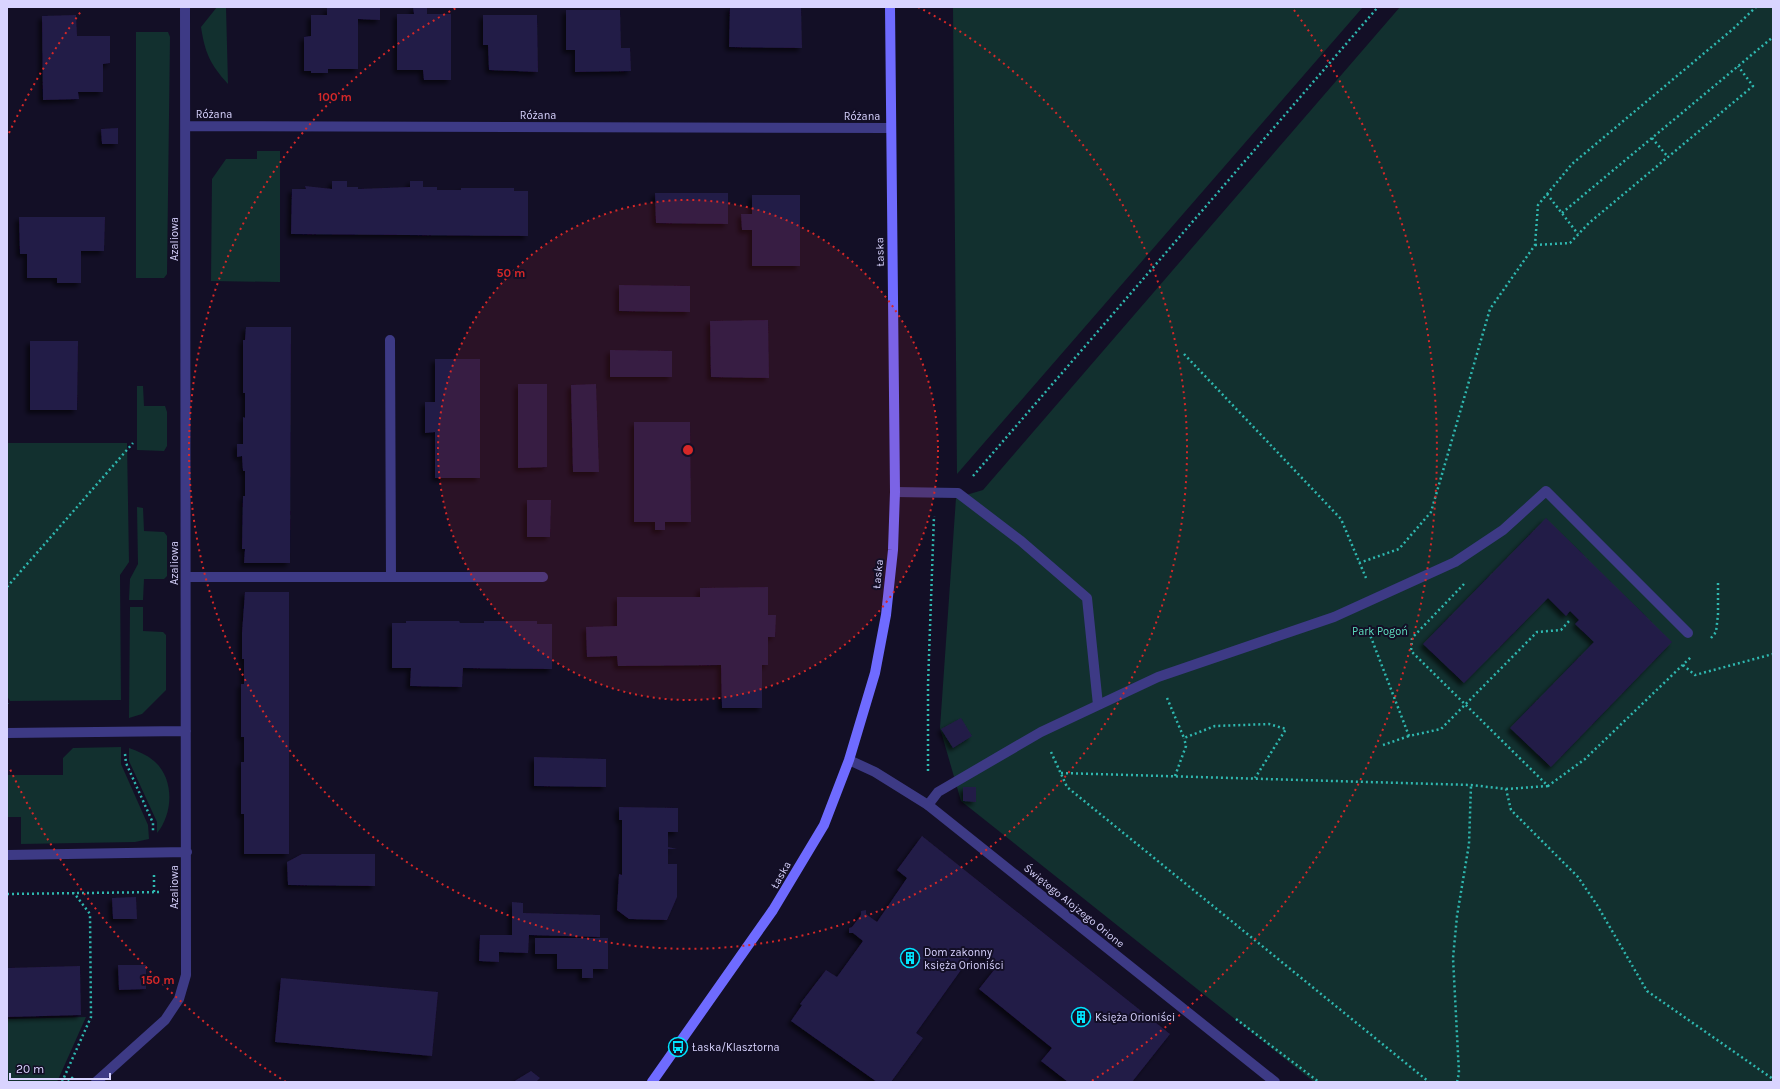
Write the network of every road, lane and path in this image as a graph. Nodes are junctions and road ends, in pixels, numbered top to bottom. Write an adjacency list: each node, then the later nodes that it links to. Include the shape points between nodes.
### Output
1 (185, 7): 8 (street, Azaliowa)
2 (890, 7): 9 (street, Łaska)
3 (1378, 7): 21 (path)
4 (1756, 7): 12 (path, via 1572,164)
5 (1772, 38): 6 (path); 7 (path)
6 (1773, 42)
7 (1738, 66): 10 (path); 11 (path, via 1753,86)
8 (186, 126): 9 (street, Różana); 26 (street, Azaliowa)
9 (891, 128): 19 (street, Łaska)
10 (1652, 138): 11 (path); 13 (path)
11 (1668, 157): 14 (path)
12 (1547, 194): 13 (path); 15 (path, via 1538,205)
13 (1562, 213): 14 (path)
14 (1578, 234): 15 (path, via 1570,243)
15 (1535, 245): 23 (path, via 1490,309 1431,512 1399,549)
16 (390, 340): 24 (street)
17 (1184, 354): 23 (path, via 1341,519)
18 (133, 443): 28 (path)
19 (895, 492): 20 (street); 46 (street, Łaska, via 893,550 886,615 875,673)
20 (934, 493): 21 (street); 48 (path)
21 (958, 494): 37 (street, via 1021,541 1087,598)
22 (1455, 562): 29 (street); 32 (street, via 1502,530 1546,492); 38 (path, via 1470,578 1412,638 1411,651)
23 (1359, 563): 29 (path)
24 (391, 577): 25 (street); 26 (street)
25 (543, 577)
26 (186, 578): 39 (street, Azaliowa)
27 (1718, 583): 33 (path, via 1716,632)
28 (7, 587)
29 (1374, 598): 30 (street)
30 (1359, 605): 36 (street, via 1334,617); 42 (path)
31 (1570, 620): 38 (path, via 1561,630 1536,632)
32 (1688, 633): 35 (path, via 1701,648)
33 (1707, 642)
34 (1773, 654): 35 (path, via 1695,675)
35 (1683, 665): 52 (path, via 1585,759)
36 (1158, 677): 37 (street); 43 (path)
37 (1098, 705): 40 (street)
38 (1465, 705): 42 (path, via 1441,729); 52 (path)
39 (186, 731): 41 (street); 56 (street, Azaliowa)
40 (1041, 732): 47 (path); 54 (street, via 938,792)
41 (7, 733)
42 (1409, 736): 44 (path)
43 (1184, 738): 49 (path, via 1186,746); 50 (path, via 1215,726 1269,724 1286,730)
44 (1383, 745)
45 (125, 747): 55 (path, via 126,763 153,823)
46 (849, 760): 54 (street, Świętego Alojzego Orione, via 875,772); 68 (street, Łaska, via 824,825 773,910)
47 (1061, 773): 49 (path); 70 (path, via 1067,787)
48 (928, 776)
49 (1175, 776): 50 (path)
50 (1254, 779): 51 (path)
51 (1471, 785): 53 (path); 71 (path, via 1469,844 1456,916 1453,958 1459,1073)
52 (1548, 786): 53 (path)
53 (1506, 789): 64 (path, via 1511,810 1578,877 1647,990)
54 (928, 805): 69 (street, Świętego Alojzego Orione)
55 (153, 835)
56 (187, 852): 57 (street); 67 (street, Azaliowa, via 186,975 179,998 165,1020)
57 (7, 855)
58 (154, 868): 59 (path)
59 (154, 892): 60 (path); 61 (path)
60 (168, 892)
61 (74, 893): 62 (path); 65 (path, via 90,914 91,1017)
62 (7, 894)
63 (74, 1077): 66 (path)
64 (1773, 1079)
65 (62, 1082)
66 (68, 1082)
67 (96, 1082)
68 (652, 1082)
69 (1276, 1082)
70 (1429, 1082)
71 (1457, 1082)

